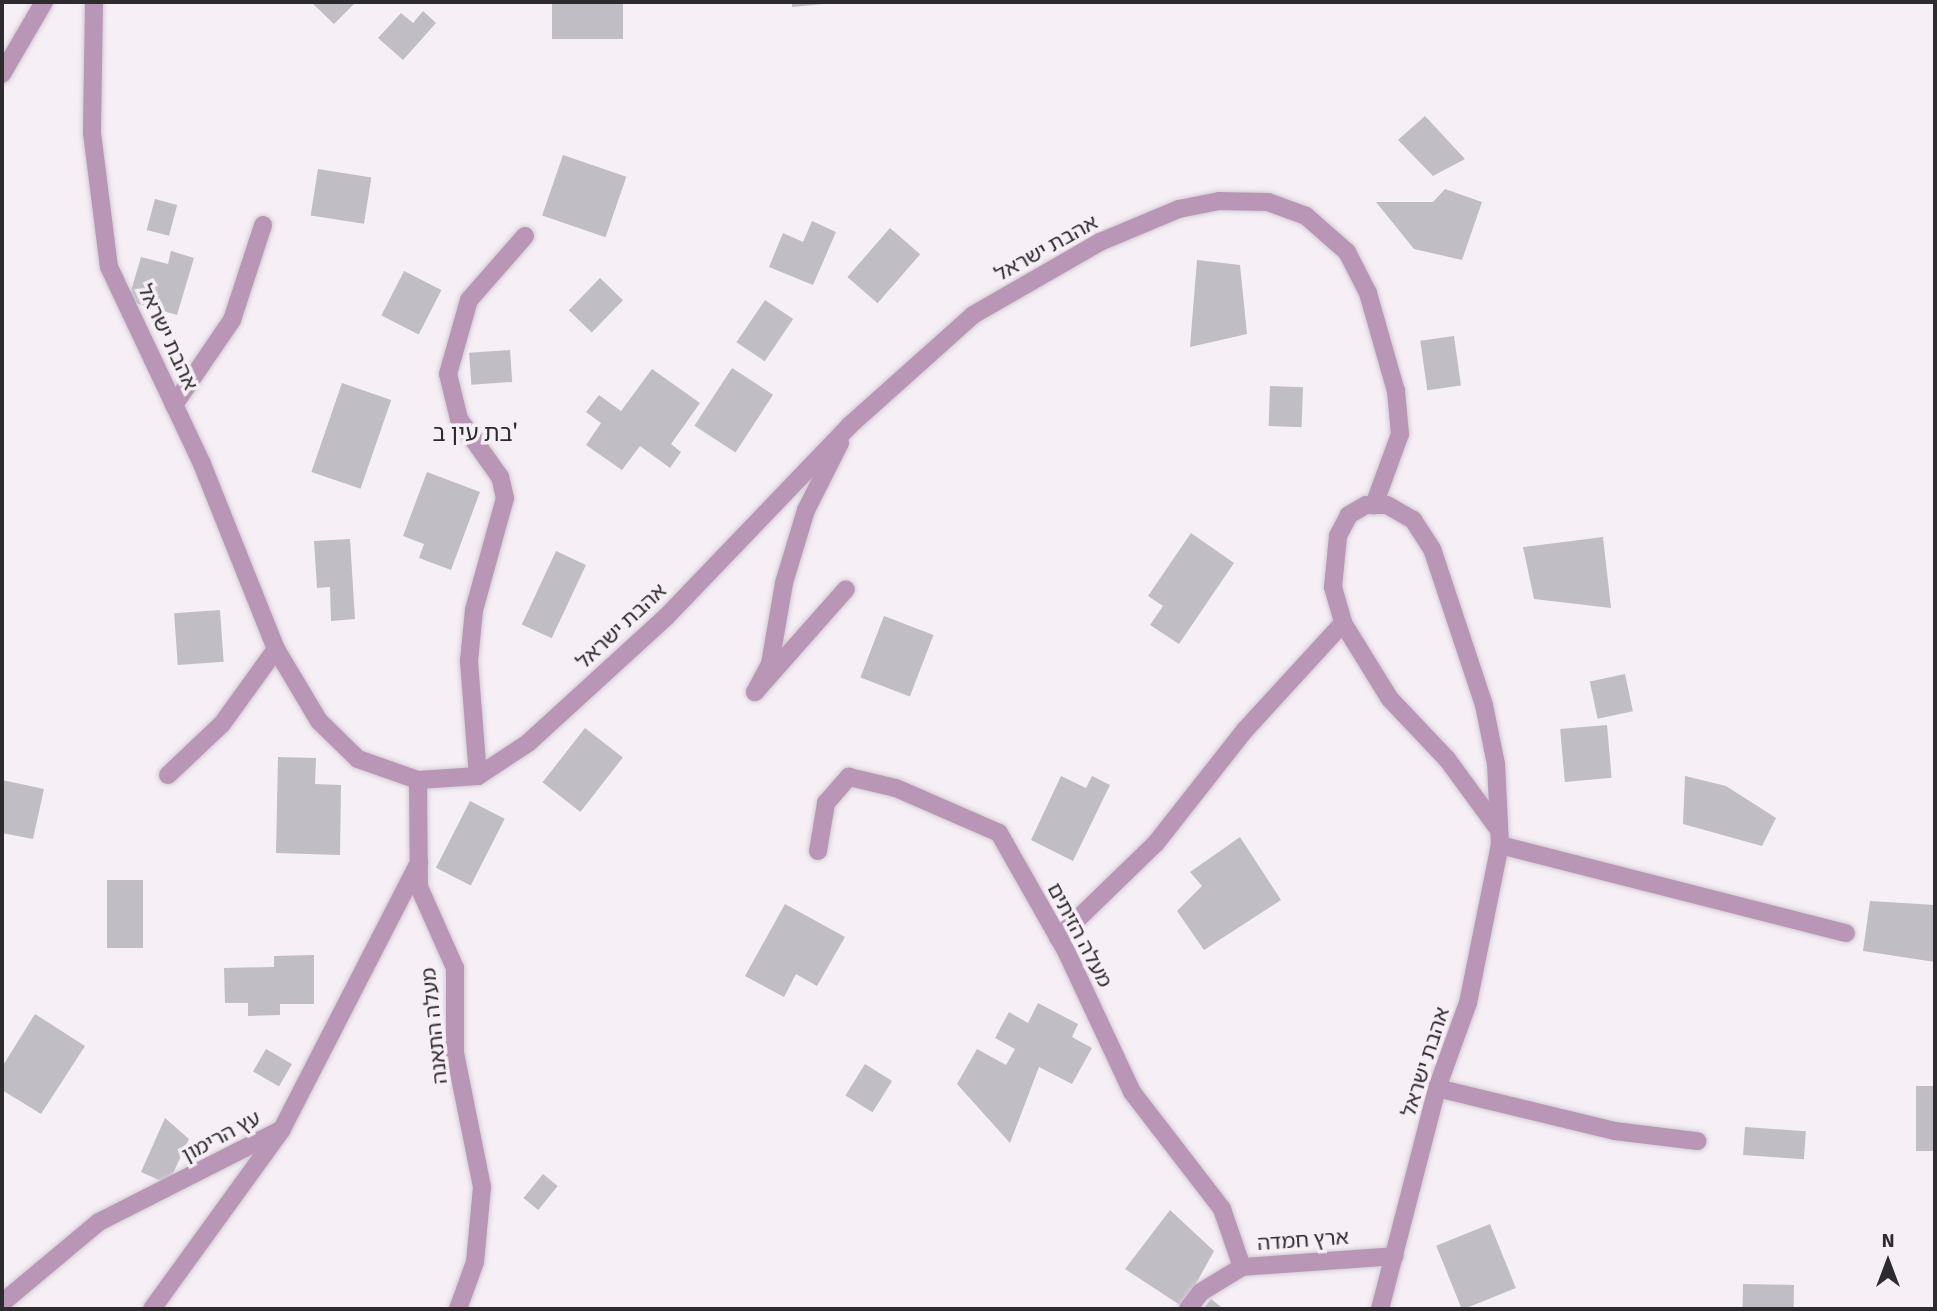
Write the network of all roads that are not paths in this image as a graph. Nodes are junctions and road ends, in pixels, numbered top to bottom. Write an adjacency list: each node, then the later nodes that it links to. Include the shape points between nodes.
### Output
1 (44, 2): 3 (street)
2 (94, 2): 6 (street, אהבת ישראל, via 92,133 110,267)
3 (2, 74)
4 (264, 225): 6 (street, via 233,320)
5 (526, 236): 13 (street, via 469,300 449,374 459,419 500,477 505,498 474,610 469,661)
6 (174, 405): 11 (street, אהבת ישראל)
7 (849, 426): 8 (street, אהבת ישראל, via 973,316 1100,242 1179,209 1219,201 1268,202 1306,216 1347,252 1368,293 1396,391 1399,434); 9 (street, via 806,510 783,583 769,664 755,692); 13 (street, אהבת ישראל, via 667,616 528,743)
8 (1374, 505): 10 (street, via 1349,515 1338,536 1333,587); 15 (street, via 1413,520 1432,549 1484,705 1496,764)
9 (846, 589)
10 (1343, 624): 15 (street, via 1390,699 1447,759); 20 (street, via 1245,730 1156,843)
11 (276, 649): 12 (street, via 222,724); 14 (street, אהבת ישראל, via 319,721 358,759)
12 (168, 775)
13 (478, 776): 14 (street, אהבת ישראל)
14 (418, 780): 18 (street, מעלה התאנה)
15 (1496, 826): 16 (street, אהבת ישראל)
16 (1500, 845): 19 (street); 21 (street, אהבת ישראל, via 1468,1003)
17 (818, 851): 20 (street, מעלה הזיתים, via 826,803 849,778 896,788 999,833)
18 (419, 862): 22 (street, עץ הרימון); 28 (street, מעלה התאנה, via 419,887 455,968 455,1053 482,1187 475,1262)
19 (1846, 933)
20 (1058, 938): 25 (street, מעלה הזיתים, via 1132,1092 1222,1209)
21 (1437, 1088): 23 (street, via 1615,1131); 24 (street, אהבת ישראל)
22 (282, 1129): 26 (street, עץ הרימון, via 99,1222); 27 (street)
23 (1697, 1142)
24 (1395, 1256): 25 (street, ארץ חמדה); 30 (street, אהבת ישראל)
25 (1242, 1267): 29 (street, ארץ חמדה, via 1201,1292)
26 (2, 1303)
27 (152, 1309)
28 (458, 1309)
29 (1188, 1309)
30 (1380, 1309)

